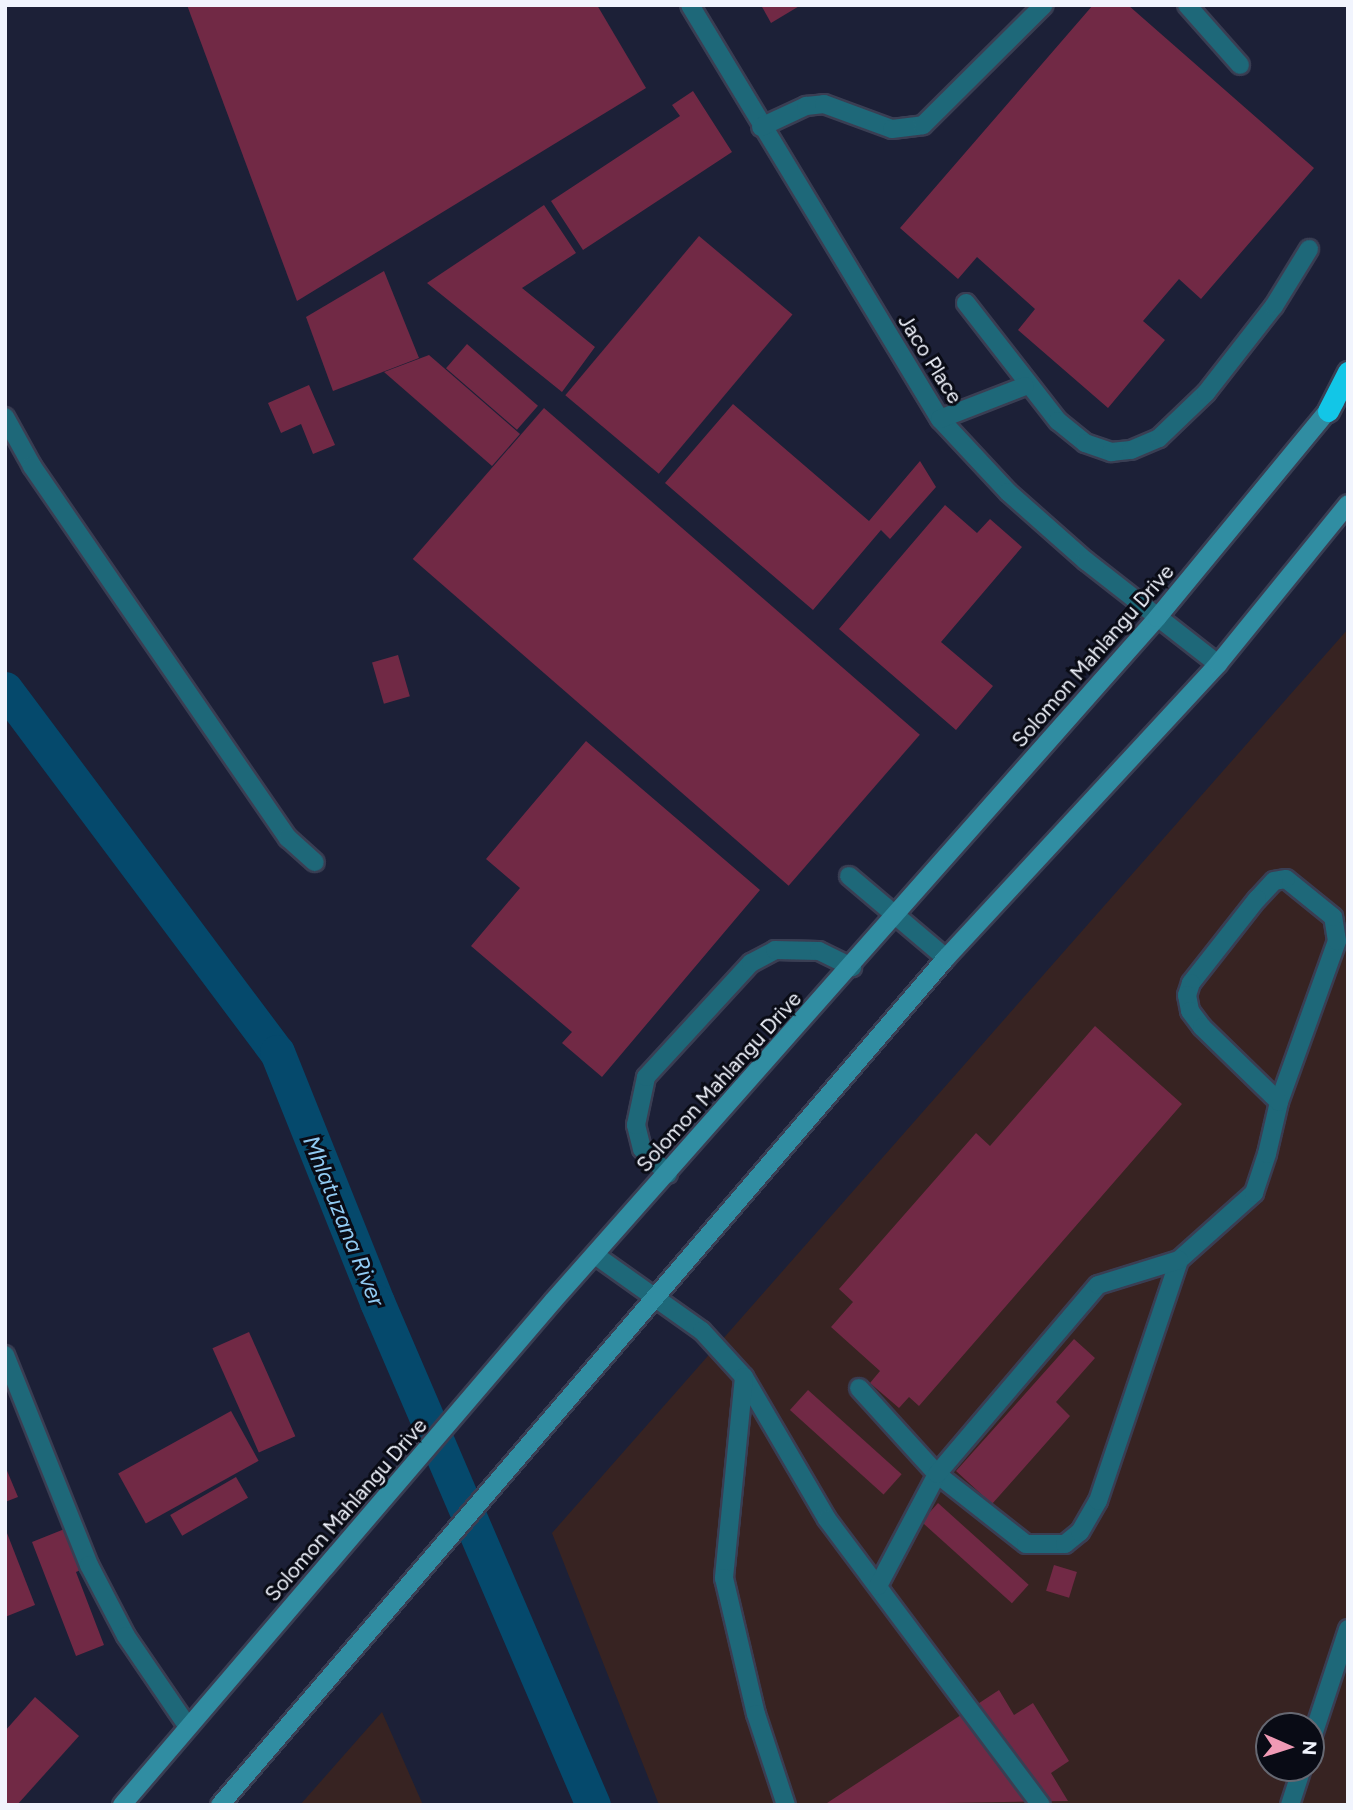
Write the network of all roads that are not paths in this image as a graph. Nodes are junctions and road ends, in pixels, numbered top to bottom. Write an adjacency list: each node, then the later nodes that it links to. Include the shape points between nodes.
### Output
1 (690, 5): 5 (lane, Jaco Place)
2 (1044, 5): 5 (lane, via 923,125 892,129 824,104 806,106)
3 (1187, 5): 4 (lane)
4 (1240, 65)
5 (761, 127): 13 (lane, Jaco Place)
6 (1309, 249): 9 (lane, via 1274,306 1206,393 1159,438 1111,452 1085,443)
7 (965, 303): 9 (lane)
8 (1348, 372): 11 (highway)
9 (1025, 386): 13 (lane)
10 (1348, 388): 11 (main road, Solomon Mahlangu Drive)
11 (1328, 411): 15 (main road, Solomon Mahlangu Drive)
12 (5, 417): 17 (lane, via 32,466 281,827)
13 (940, 419): 15 (lane, Jaco Place, via 1007,492)
14 (1348, 505): 16 (main road)
15 (1157, 618): 16 (lane, Jaco Place); 19 (main road, Solomon Mahlangu Drive)
16 (1217, 664): 20 (main road)
17 (315, 862)
18 (849, 876): 19 (lane)
19 (898, 917): 20 (lane); 21 (main road, Solomon Mahlangu Drive)
20 (946, 958): 26 (main road)
21 (852, 967): 23 (main road, Solomon Mahlangu Drive); 23 (lane, via 819,951 775,950 751,964 654,1069 638,1102 636,1125 642,1149)
22 (1279, 1102): 22 (lane, via 1337,941 1333,917 1286,879 1274,881 1257,899 1191,983 1187,995 1190,1011 1202,1027); 25 (lane, via 1254,1193)
23 (668, 1174): 24 (main road, Solomon Mahlangu Drive)
24 (595, 1255): 26 (lane); 34 (main road, Solomon Mahlangu Drive)
25 (1179, 1260): 30 (lane, via 1098,1285); 30 (lane, via 1119,1445 1080,1532 1065,1544 1026,1544)
26 (660, 1298): 28 (lane, via 702,1331); 37 (main road)
27 (5, 1355): 34 (lane, via 89,1565 126,1636)
28 (744, 1377): 31 (lane, via 827,1519); 38 (lane, via 724,1578 755,1714)
29 (859, 1388): 30 (lane)
30 (937, 1474): 31 (lane)
31 (878, 1586): 39 (lane)
32 (1348, 1629): 33 (lane)
33 (1321, 1712)
34 (188, 1727): 36 (main road, Solomon Mahlangu Drive)
35 (1297, 1782): 40 (lane)
36 (122, 1805)
37 (220, 1805)
38 (786, 1805)
39 (1041, 1805)
40 (1290, 1805)

